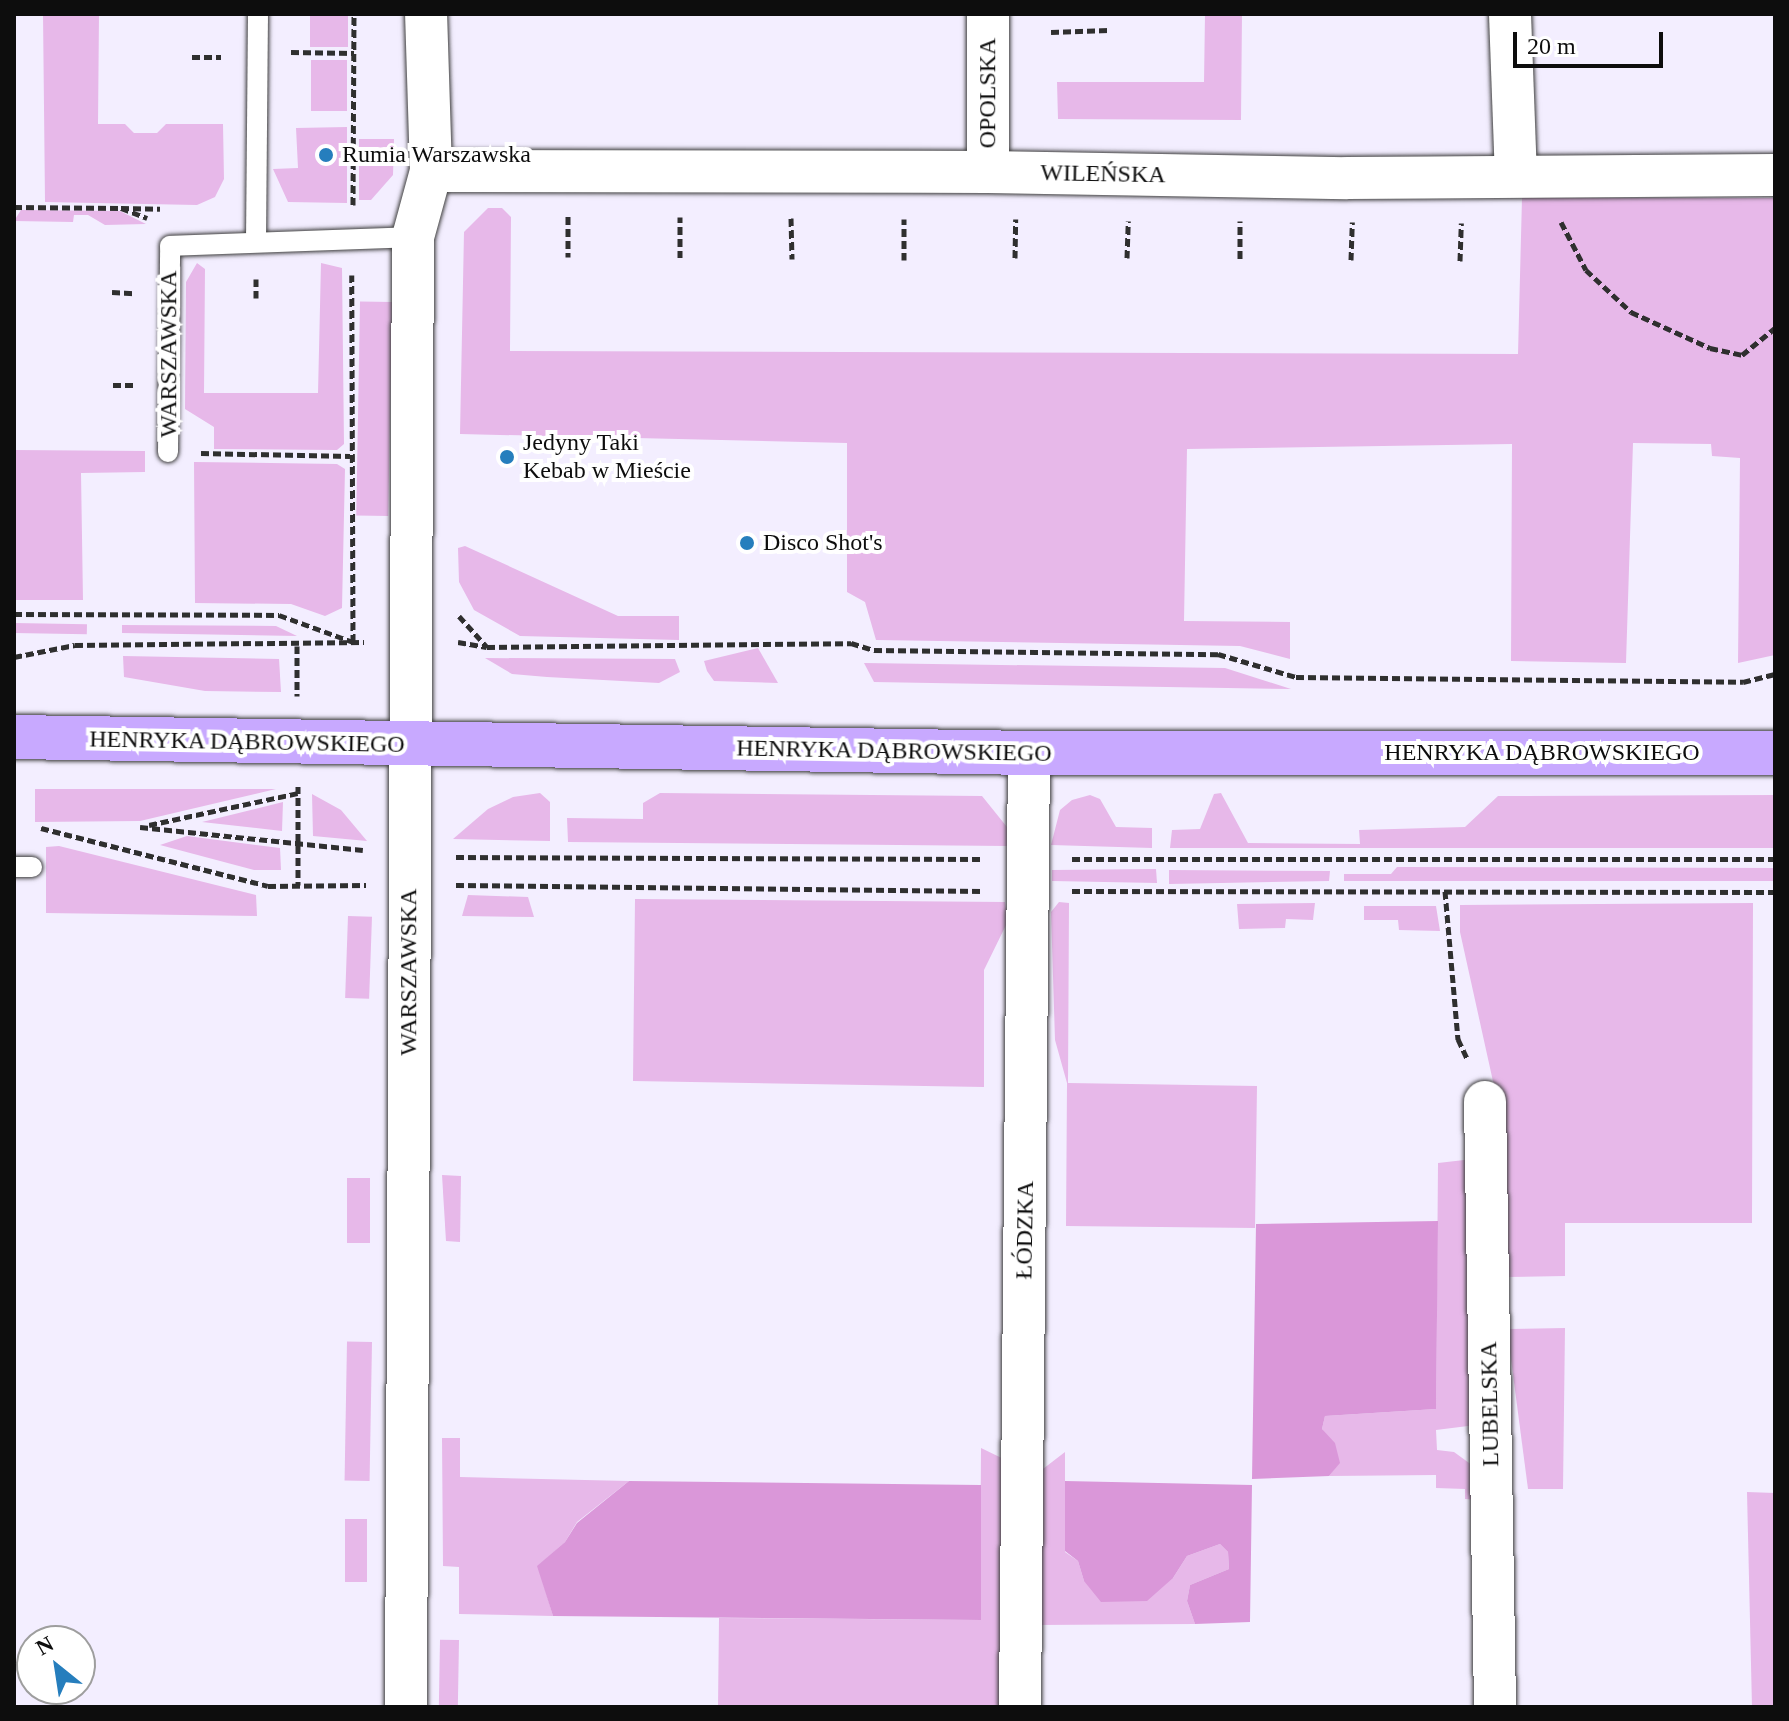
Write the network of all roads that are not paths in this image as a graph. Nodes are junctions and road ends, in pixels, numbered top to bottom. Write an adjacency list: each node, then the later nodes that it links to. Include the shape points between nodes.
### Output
1 (258, 14): 10 (lane)
2 (426, 14): 5 (street, WARSZAWSKA)
3 (988, 14): 6 (street, OPOLSKA)
4 (1510, 14): 7 (street)
5 (431, 171): 6 (street, WILEŃSKA); 9 (street, WARSZAWSKA)
6 (988, 172): 7 (street, WILEŃSKA)
7 (1526, 175): 8 (street, WILEŃSKA)
8 (1775, 175)
9 (413, 237): 10 (lane, WARSZAWSKA); 13 (street, WARSZAWSKA)
10 (256, 242): 11 (lane, WARSZAWSKA, via 170,246)
11 (168, 452)
12 (14, 737): 13 (street, HENRYKA DĄBROWSKIEGO)
13 (410, 745): 14 (street, HENRYKA DĄBROWSKIEGO); 17 (street, WARSZAWSKA)
14 (1029, 753): 15 (street, HENRYKA DĄBROWSKIEGO); 18 (street, ŁÓDZKA)
15 (1775, 753)
16 (1485, 1102): 19 (street, LUBELSKA)
17 (406, 1707)
18 (1020, 1707)
19 (1495, 1707)

